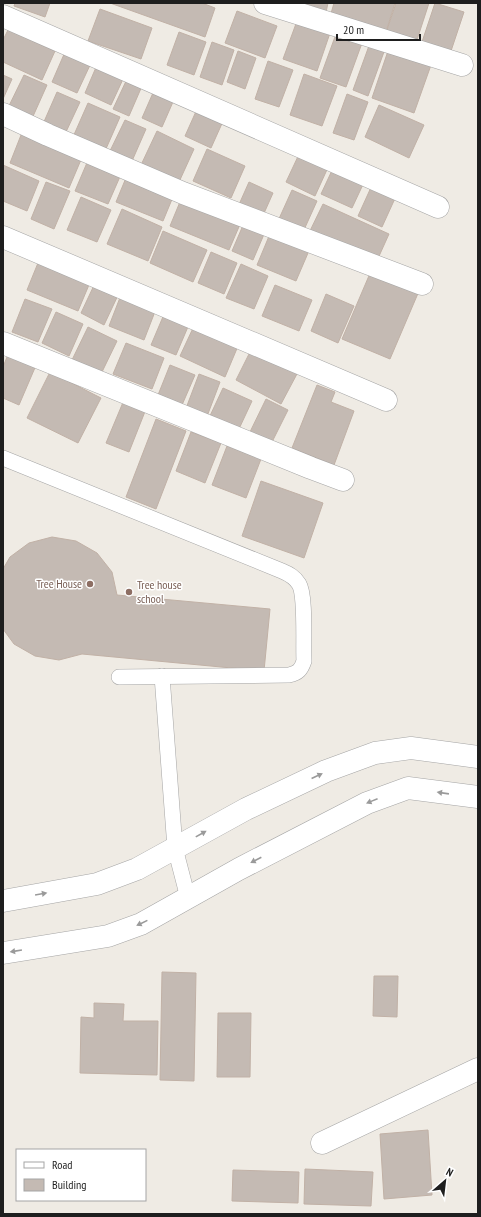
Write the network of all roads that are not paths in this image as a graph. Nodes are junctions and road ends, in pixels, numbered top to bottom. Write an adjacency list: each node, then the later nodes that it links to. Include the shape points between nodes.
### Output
1 (265, 3): 3 (street)
2 (3, 16): 5 (street)
3 (462, 65)
4 (3, 114): 7 (street, via 183,193)
5 (438, 207)
6 (3, 238): 9 (street)
7 (422, 284)
8 (3, 343): 11 (street)
9 (386, 400)
10 (3, 458): 12 (lane, via 282,571 300,584 303,596 304,661 302,669 297,673)
11 (343, 480)
12 (162, 676): 13 (lane); 16 (lane)
13 (119, 677)
14 (478, 757): 16 (street, one-way to 14, via 326,771 375,753 411,748)
15 (478, 797): 17 (street, one-way to 17, via 408,788 367,803)
16 (175, 848): 17 (lane); 18 (street, one-way to 16, via 97,884 137,869)
17 (188, 898): 19 (street, one-way to 19, via 141,924 108,936)
18 (3, 901)
19 (3, 953)
20 (478, 1069): 21 (street)
21 (322, 1143)

